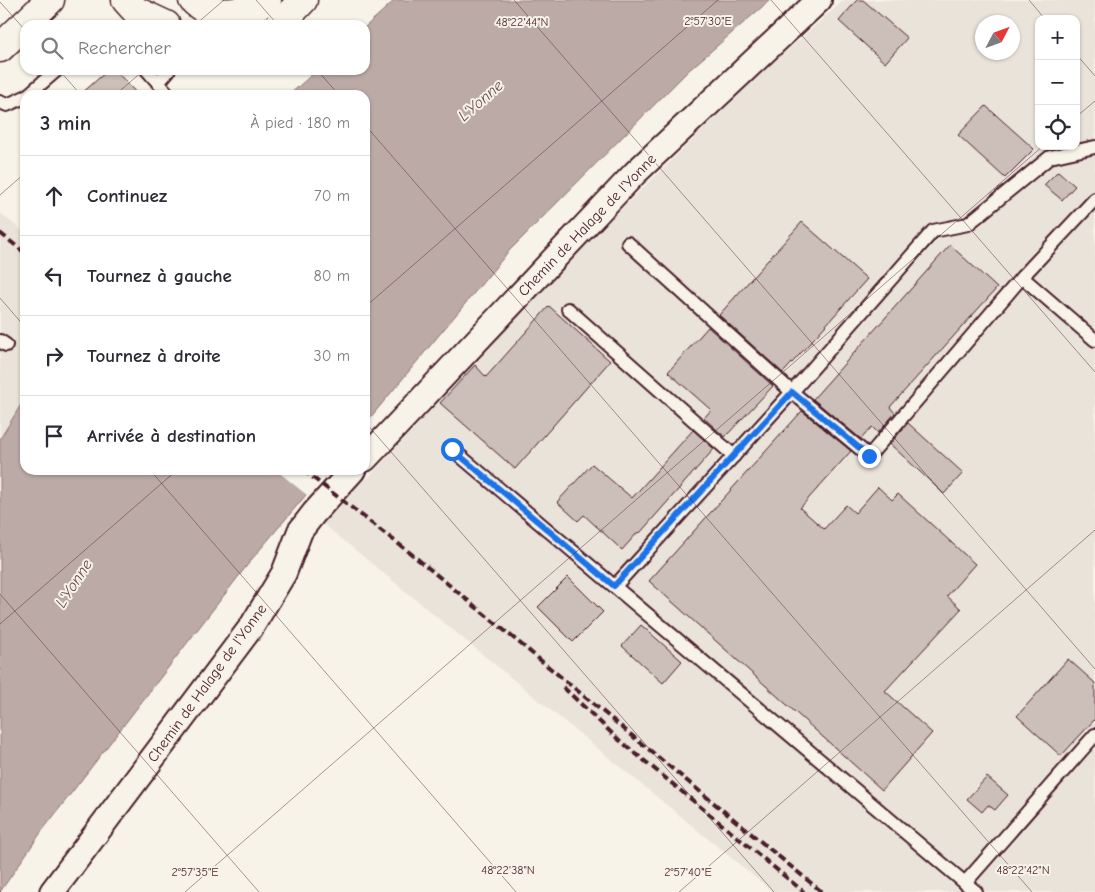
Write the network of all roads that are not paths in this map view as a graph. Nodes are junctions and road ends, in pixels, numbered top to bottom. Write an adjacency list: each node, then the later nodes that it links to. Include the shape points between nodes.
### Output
1 (50, 0): 7 (main road)
2 (126, 0): 8 (main road, via 136,11)
3 (193, 0): 4 (main road, via 200,8 231,13 260,6)
4 (268, 0)
5 (303, 0): 9 (main road)
6 (820, 0): 28 (street, Chemin de Halage de l'Yonne, via 635,173)
7 (29, 20)
8 (155, 20)
9 (284, 20)
10 (20, 29): 11 (main road)
11 (0, 48)
12 (51, 75): 16 (lane)
13 (151, 75): 15 (lane)
14 (165, 75): 15 (lane)
15 (158, 83): 17 (lane)
16 (34, 90)
17 (164, 90)
18 (20, 99): 19 (lane, via 7,105)
19 (0, 102)
20 (1095, 147): 26 (lane, via 1050,157 968,224 933,231)
21 (1095, 199): 23 (lane)
22 (628, 243): 26 (lane)
23 (1022, 277): 25 (lane); 26 (lane, via 869,456)
24 (568, 309): 29 (lane)
25 (1095, 340)
26 (792, 392): 29 (lane)
27 (452, 449): 31 (lane)
28 (370, 454)
29 (734, 456): 31 (lane)
30 (348, 475): 34 (street, Chemin de Halage de l'Yonne, via 300,532 284,573 252,626)
31 (614, 586): 33 (lane)
32 (1095, 735): 33 (lane)
33 (965, 883): 35 (lane)
34 (52, 892)
35 (976, 892)

